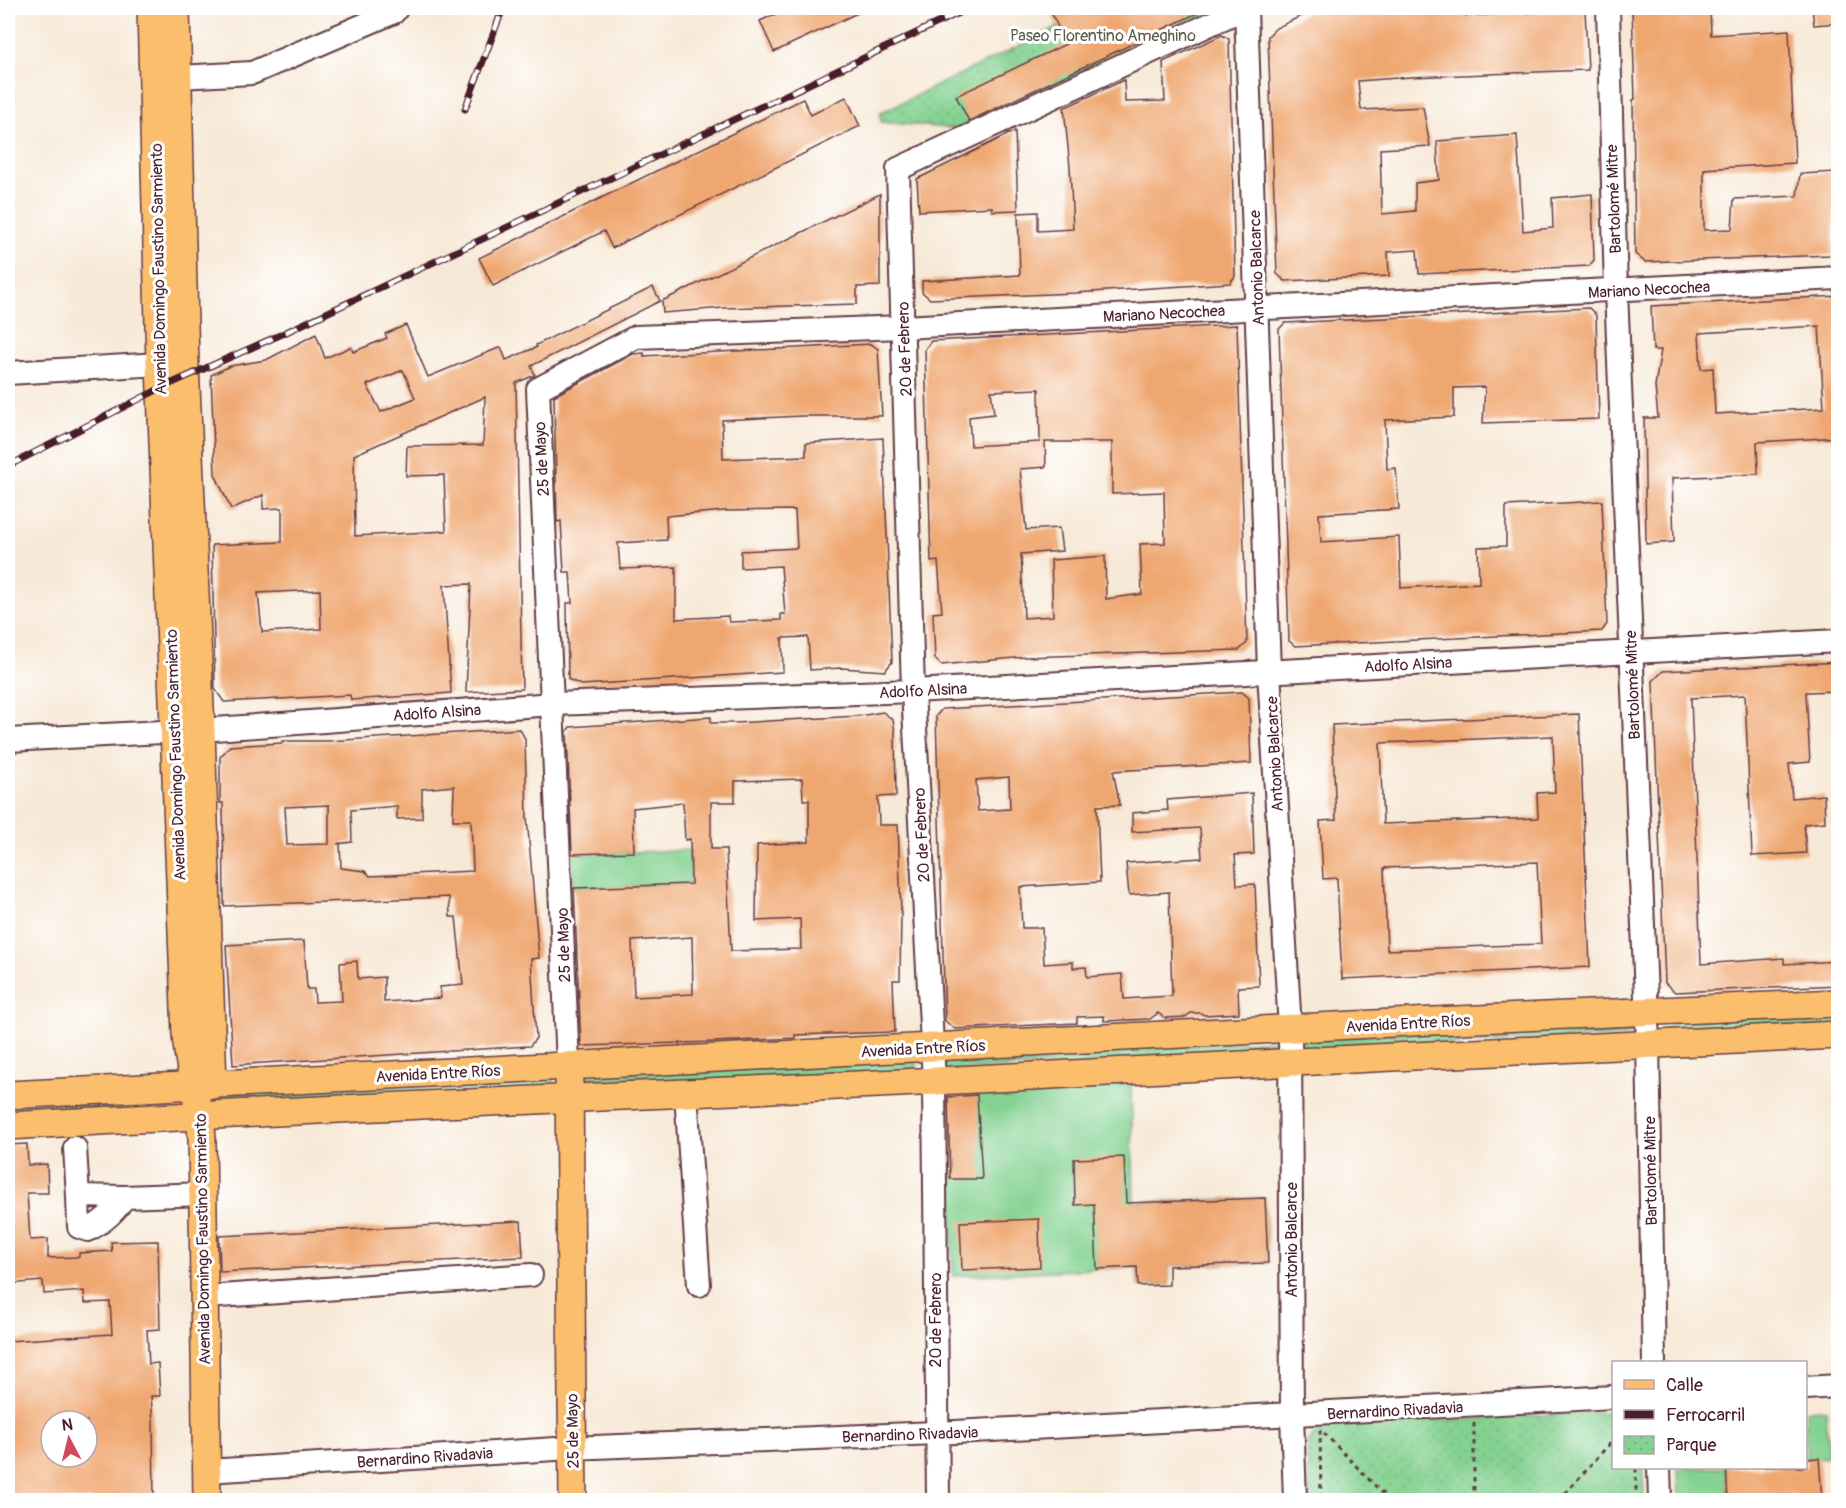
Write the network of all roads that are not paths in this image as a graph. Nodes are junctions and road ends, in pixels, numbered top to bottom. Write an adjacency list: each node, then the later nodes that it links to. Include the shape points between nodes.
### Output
1 (152, 8): 12 (main road, Avenida Domingo Faustino Sarmiento)
2 (176, 8): 7 (main road, Avenida Domingo Faustino Sarmiento)
3 (396, 8): 7 (street, via 252,73)
4 (1246, 8): 6 (street); 10 (street, Antonio Balcarce)
5 (1608, 8): 9 (street, Bartolomé Mitre)
6 (1223, 13): 11 (street, 20 de Febrero, via 898,169)
7 (179, 77): 12 (main road, Avenida Domingo Faustino Sarmiento)
8 (1839, 278): 9 (street, Mariano Necochea)
9 (1616, 291): 10 (street, Mariano Necochea); 16 (street, Bartolomé Mitre)
10 (1258, 308): 11 (street, Mariano Necochea); 17 (street, Antonio Balcarce)
11 (903, 327): 14 (street, Mariano Necochea, via 636,337); 18 (street, 20 de Febrero)
12 (172, 364): 13 (street); 20 (main road, Avenida Domingo Faustino Sarmiento)
13 (8, 373)
14 (538, 389): 19 (street, 25 de Mayo)
15 (1839, 641): 16 (street, Adolfo Alsina)
16 (1631, 652): 17 (street, Adolfo Alsina); 23 (street, Bartolomé Mitre)
17 (1269, 671): 18 (street, Adolfo Alsina); 24 (street, Antonio Balcarce)
18 (913, 691): 19 (street, Adolfo Alsina); 27 (street, 20 de Febrero)
19 (553, 704): 20 (street, Adolfo Alsina); 29 (street, 25 de Mayo)
20 (188, 730): 21 (street, Adolfo Alsina); 31 (main road, Avenida Domingo Faustino Sarmiento)
21 (8, 740)
22 (1839, 1003): 23 (main road, Avenida Entre Ríos)
23 (1646, 1011): 24 (main road, Avenida Entre Ríos); 26 (street, Bartolomé Mitre)
24 (1290, 1029): 27 (main road, Avenida Entre Ríos); 28 (street, Antonio Balcarce)
25 (1839, 1035): 26 (main road, Avenida Entre Ríos)
26 (1648, 1043): 28 (main road, Avenida Entre Ríos); 44 (street, Bartolomé Mitre)
27 (932, 1048): 29 (main road, Avenida Entre Ríos); 30 (street, 20 de Febrero)
28 (1290, 1062): 30 (main road, Avenida Entre Ríos); 48 (street, Antonio Balcarce)
29 (568, 1065): 31 (main road, Avenida Entre Ríos); 34 (main road, 25 de Mayo)
30 (934, 1081): 32 (main road, Avenida Entre Ríos); 49 (street, 20 de Febrero)
31 (203, 1086): 33 (main road, Avenida Entre Ríos); 35 (main road, Avenida Domingo Faustino Sarmiento)
32 (686, 1093): 34 (main road, Avenida Entre Ríos); 42 (street)
33 (8, 1095)
34 (569, 1098): 35 (main road, Avenida Entre Ríos); 50 (main road, 25 de Mayo)
35 (201, 1115): 36 (main road, Avenida Entre Ríos); 38 (main road, Avenida Domingo Faustino Sarmiento)
36 (8, 1126)
37 (75, 1148): 39 (street)
38 (204, 1194): 40 (street); 43 (main road, Avenida Domingo Faustino Sarmiento)
39 (78, 1196): 40 (street); 40 (street, via 80,1227 88,1230 104,1221)
40 (124, 1197)
41 (531, 1275): 43 (street)
42 (699, 1286)
43 (205, 1297): 52 (main road, Avenida Domingo Faustino Sarmiento)
44 (1654, 1361)
45 (1839, 1386): 46 (street)
46 (1807, 1388)
47 (1612, 1397): 48 (street, Bernardino Rivadavia)
48 (1292, 1423): 49 (street, Bernardino Rivadavia); 56 (street, Antonio Balcarce)
49 (936, 1433): 50 (street, Bernardino Rivadavia); 55 (street, 20 de Febrero)
50 (571, 1448): 52 (street, Bernardino Rivadavia); 54 (main road, 25 de Mayo)
51 (1659, 1469): 57 (street)
52 (207, 1471): 53 (main road, Avenida Domingo Faustino Sarmiento)
53 (207, 1500)
54 (573, 1500)
55 (938, 1500)
56 (1295, 1500)
57 (1660, 1500)

